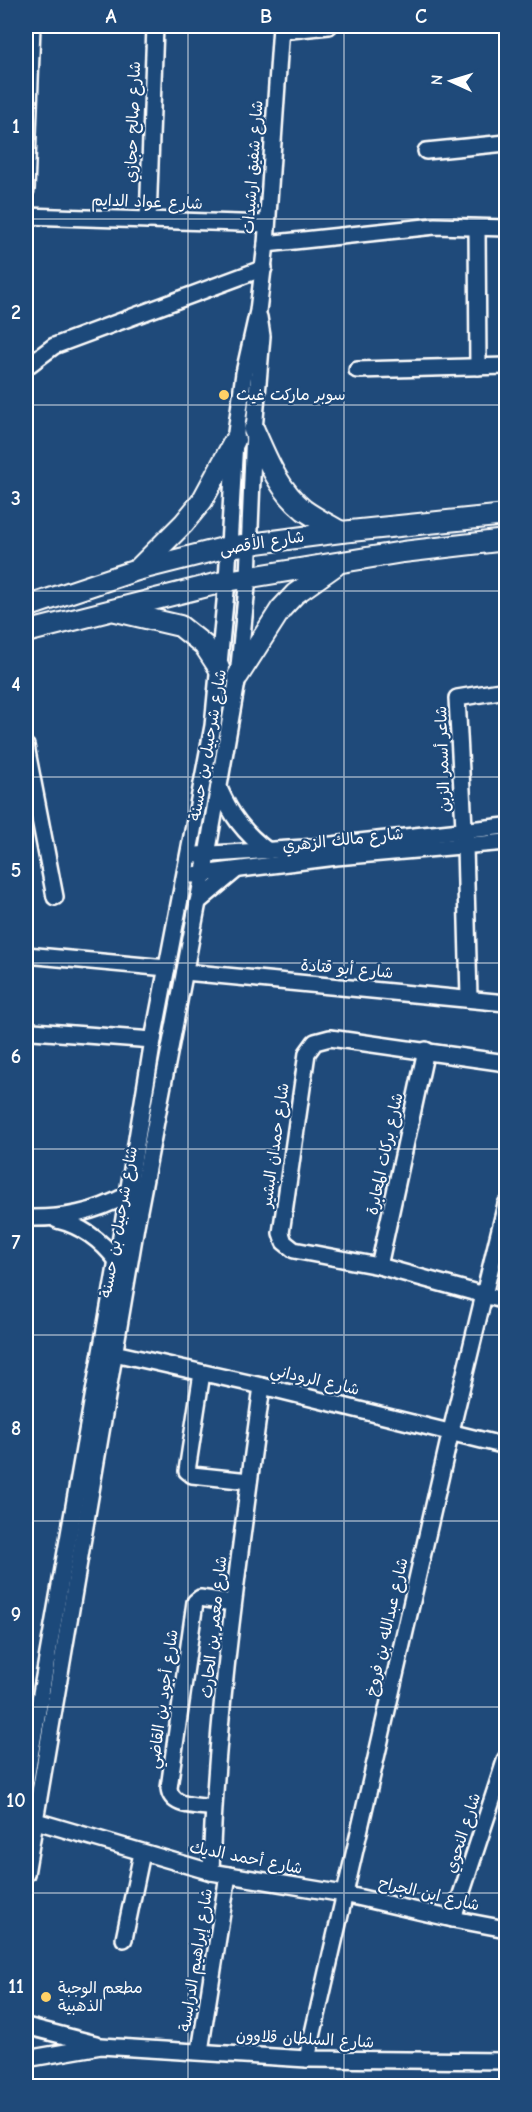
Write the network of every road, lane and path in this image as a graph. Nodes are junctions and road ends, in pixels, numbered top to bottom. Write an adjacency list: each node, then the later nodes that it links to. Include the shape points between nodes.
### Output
1 (32, 26): 7 (street)
2 (155, 26): 9 (street, شارع صالح حجازي)
3 (329, 26): 4 (street)
4 (281, 28): 10 (street, شارع شفيق ارشيدات)
5 (507, 143): 6 (street)
6 (426, 151)
7 (26, 190)
8 (26, 216): 9 (street, شارع عواد الدايم)
9 (148, 220): 10 (street, شارع عواد الدايم)
10 (267, 224): 13 (street, شارع شفيق ارشيدات)
11 (477, 228): 12 (street); 13 (street, via 435,226); 18 (street)
12 (507, 228)
13 (266, 244): 14 (street, شارع شفيق ارشيدات)
14 (264, 268): 15 (street, شارع شفيق ارشيدات); 17 (street, via 54,346)
15 (258, 311): 20 (street, شارع شفيق ارشيدات, via 262,336); 21 (street, شارع شفيق ارشيدات)
16 (507, 366): 18 (street)
17 (26, 367)
18 (478, 367): 19 (street)
19 (357, 370)
20 (254, 430): 23 (main road, via 286,492 305,510); 25 (street, شارع شفيق ارشيدات)
21 (235, 440): 26 (street, شارع شفيق ارشيدات); 28 (main road, via 202,501)
22 (507, 515): 23 (main road, شارع الأقصى)
23 (341, 532): 25 (main road, شارع الأقصى)
24 (507, 540): 27 (main road, شارع الأقصى)
25 (250, 544): 26 (main road, شارع الأقصى); 29 (street, شارع شرحبيل بن حسنة)
26 (228, 547): 28 (main road, شارع الأقصى); 30 (street, شارع شرحبيل بن حسنة)
27 (340, 562): 29 (main road, شارع الأقصى); 35 (main road, via 281,609)
28 (137, 570): 31 (main road, شارع الأقصى)
29 (248, 577): 30 (main road, شارع الأقصى); 35 (street, شارع شرحبيل بن حسنة)
30 (227, 581): 32 (main road, شارع الأقصى); 34 (street, شارع شرحبيل بن حسنة)
31 (26, 607)
32 (110, 610): 33 (main road, شارع الأقصى); 34 (main road, via 180,626 204,645)
33 (26, 632)
34 (219, 668): 43 (street, شارع شرحبيل بن حسنة, via 213,726)
35 (238, 676): 38 (street, شارع شرحبيل بن حسنة)
36 (507, 690): 40 (street, شاعر أسمر الزبن, via 457,698)
37 (26, 746): 48 (street)
38 (219, 788): 42 (street, via 241,828); 44 (street, شارع شرحبيل بن حسنة)
39 (507, 826): 40 (street, شارع مالك الزهري)
40 (465, 838): 41 (street, شارع مالك الزهري); 42 (street, شارع مالك الزهري); 45 (street, شارع مالك الزهري); 53 (street)
41 (507, 842)
42 (268, 850): 44 (street, شارع مالك الزهري)
43 (188, 855): 44 (street, شارع مالك الزهري); 47 (street, شارع شرحبيل بن حسنة)
44 (207, 855): 46 (street, شارع شرحبيل بن حسنة)
45 (235, 871): 46 (street, شارع مالك الزهري); 49 (street)
46 (203, 875): 47 (street, شارع مالك الزهري); 49 (street, شارع شرحبيل بن حسنة)
47 (184, 876): 51 (street, شارع شرحبيل بن حسنة)
48 (55, 897)
49 (198, 902): 52 (street, شارع شرحبيل بن حسنة)
50 (26, 955): 51 (street)
51 (167, 968): 56 (street, شارع شرحبيل بن حسنة)
52 (185, 972): 53 (street, شارع أبو قتادة); 67 (street, شارع شرحبيل بن حسنة)
53 (469, 998): 54 (street, شارع أبو قتادة)
54 (507, 1003)
55 (26, 1032): 56 (street)
56 (153, 1040): 59 (street, شارع شرحبيل بن حسنة)
57 (426, 1050): 58 (street, شارع حمدان البشير); 64 (street, شارع بركات المعابرة); 64 (street, شارع حمدان البشير, via 330,1038 315,1042 307,1053 281,1233 284,1242 294,1250)
58 (507, 1063)
59 (127, 1195): 62 (street, via 83,1214); 63 (street, شارع شرحبيل بن حسنة)
60 (507, 1204): 65 (street, شارع عبدالله بن فروخ)
61 (26, 1218): 62 (street)
62 (51, 1219): 63 (street, via 88,1233)
63 (117, 1261): 75 (street, شارع شرحبيل بن حسنة)
64 (379, 1266): 65 (street, شارع حمدان البشير)
65 (483, 1296): 66 (street, شارع حمدان البشير); 70 (street, شارع عبدالله بن فروخ)
66 (507, 1301)
67 (114, 1353): 68 (street, شارع الروداني); 77 (street, شارع شرحبيل بن حسنة)
68 (202, 1372): 69 (street, شارع الروداني); 72 (street, via 187,1472)
69 (261, 1386): 70 (street, شارع الروداني); 72 (street, شارع معمر بن الحارث)
70 (451, 1431): 71 (street, شارع الروداني); 82 (street, شارع عبدالله بن فروخ)
71 (507, 1446)
72 (249, 1481): 73 (street, شارع معمر بن الحارث)
73 (234, 1603): 76 (street, شارع معمر بن الحارث); 76 (street, شارع أجود بن القاضي, via 200,1598 195,1602 169,1788 175,1802)
74 (507, 1758): 83 (street, شارع النحوي)
75 (26, 1779)
76 (213, 1808): 79 (street, شارع معمر بن الحارث)
77 (36, 1821): 78 (street, شارع أحمد الديك); 80 (street, شارع شرحبيل بن حسنة)
78 (142, 1853): 79 (street, شارع أحمد الديك); 85 (street)
79 (211, 1872): 81 (street, شارع أحمد الديك)
80 (26, 1874)
81 (228, 1875): 82 (street, شارع أحمد الديك); 88 (street, شارع إبراهيم الدرابسة)
82 (344, 1894): 83 (street, شارع ابن الجراح); 89 (street, شارع عبدالله بن فروخ)
83 (453, 1919): 84 (street, شارع ابن الجراح)
84 (507, 1929)
85 (124, 1939)
86 (26, 2026): 87 (street, شارع السلطان قلاوون)
87 (101, 2046): 88 (street, شارع السلطان قلاوون); 90 (street, شارع السلطان قلاوون)
88 (200, 2051): 89 (street, شارع السلطان قلاوون)
89 (307, 2059): 91 (street, شارع السلطان قلاوون)
90 (26, 2060)
91 (507, 2061)

